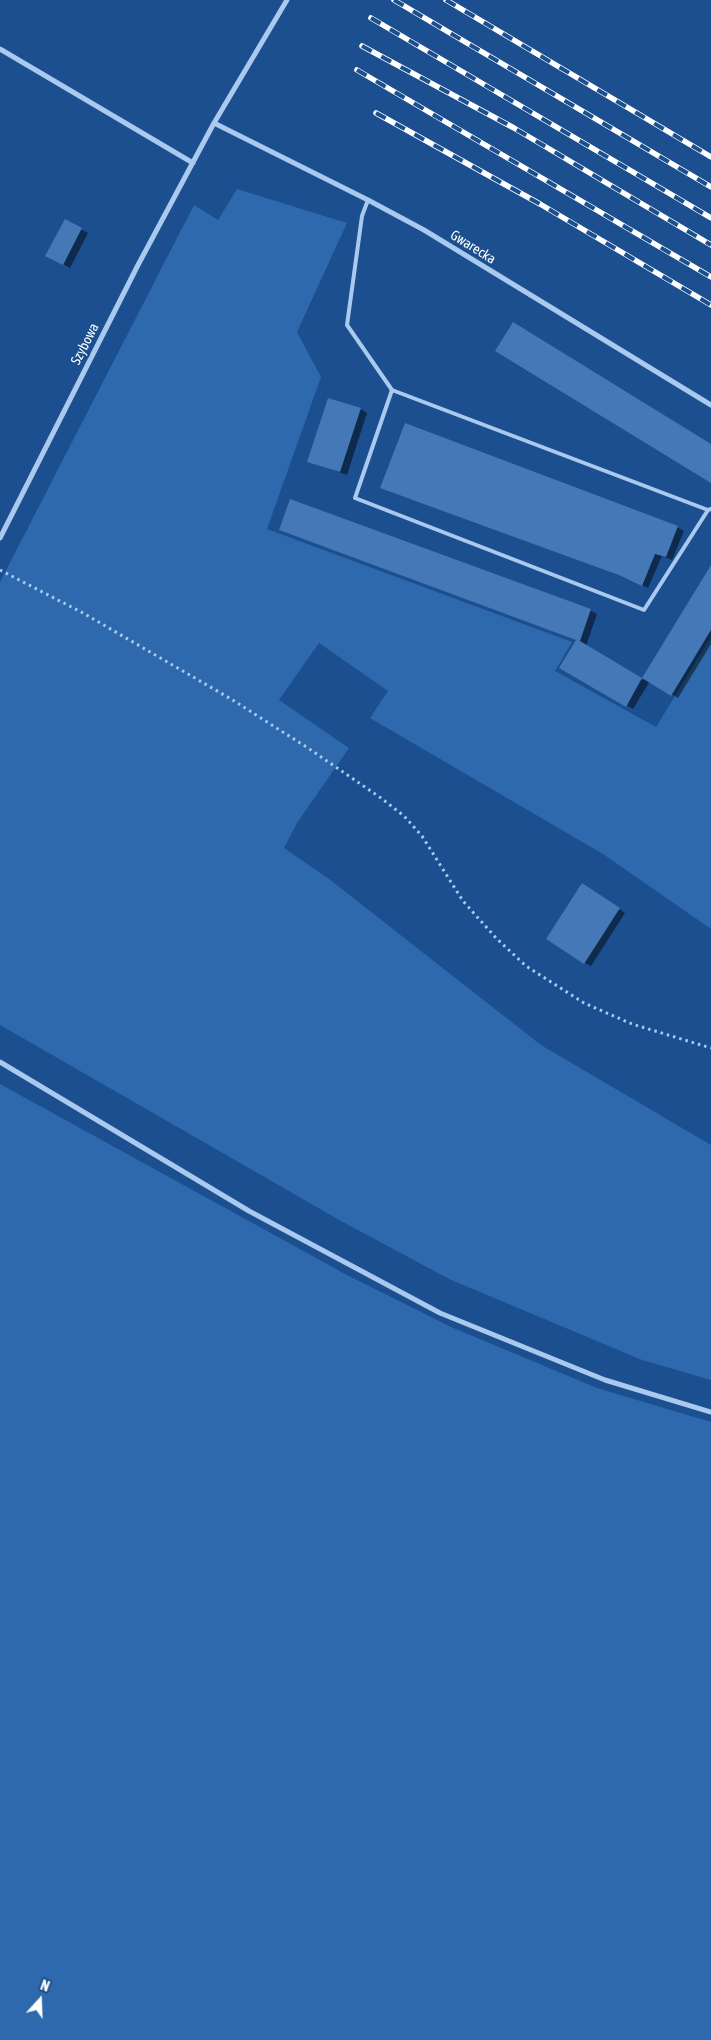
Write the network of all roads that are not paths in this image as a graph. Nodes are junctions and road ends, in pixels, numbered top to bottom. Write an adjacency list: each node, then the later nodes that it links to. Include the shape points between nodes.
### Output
1 (287, 0): 3 (street, Szybowa)
2 (0, 49): 4 (street)
3 (214, 123): 4 (street, Szybowa); 5 (street, Gwarecka)
4 (193, 163): 9 (street, Szybowa)
5 (368, 200): 6 (lane, via 362,216 347,325); 7 (street, Gwarecka, via 424,230)
6 (392, 390): 8 (lane); 8 (lane, via 355,498 644,610)
7 (711, 405)
8 (709, 509)
9 (0, 538)
10 (0, 1062): 11 (street, via 249,1211 440,1313 605,1380)
11 (711, 1412)

